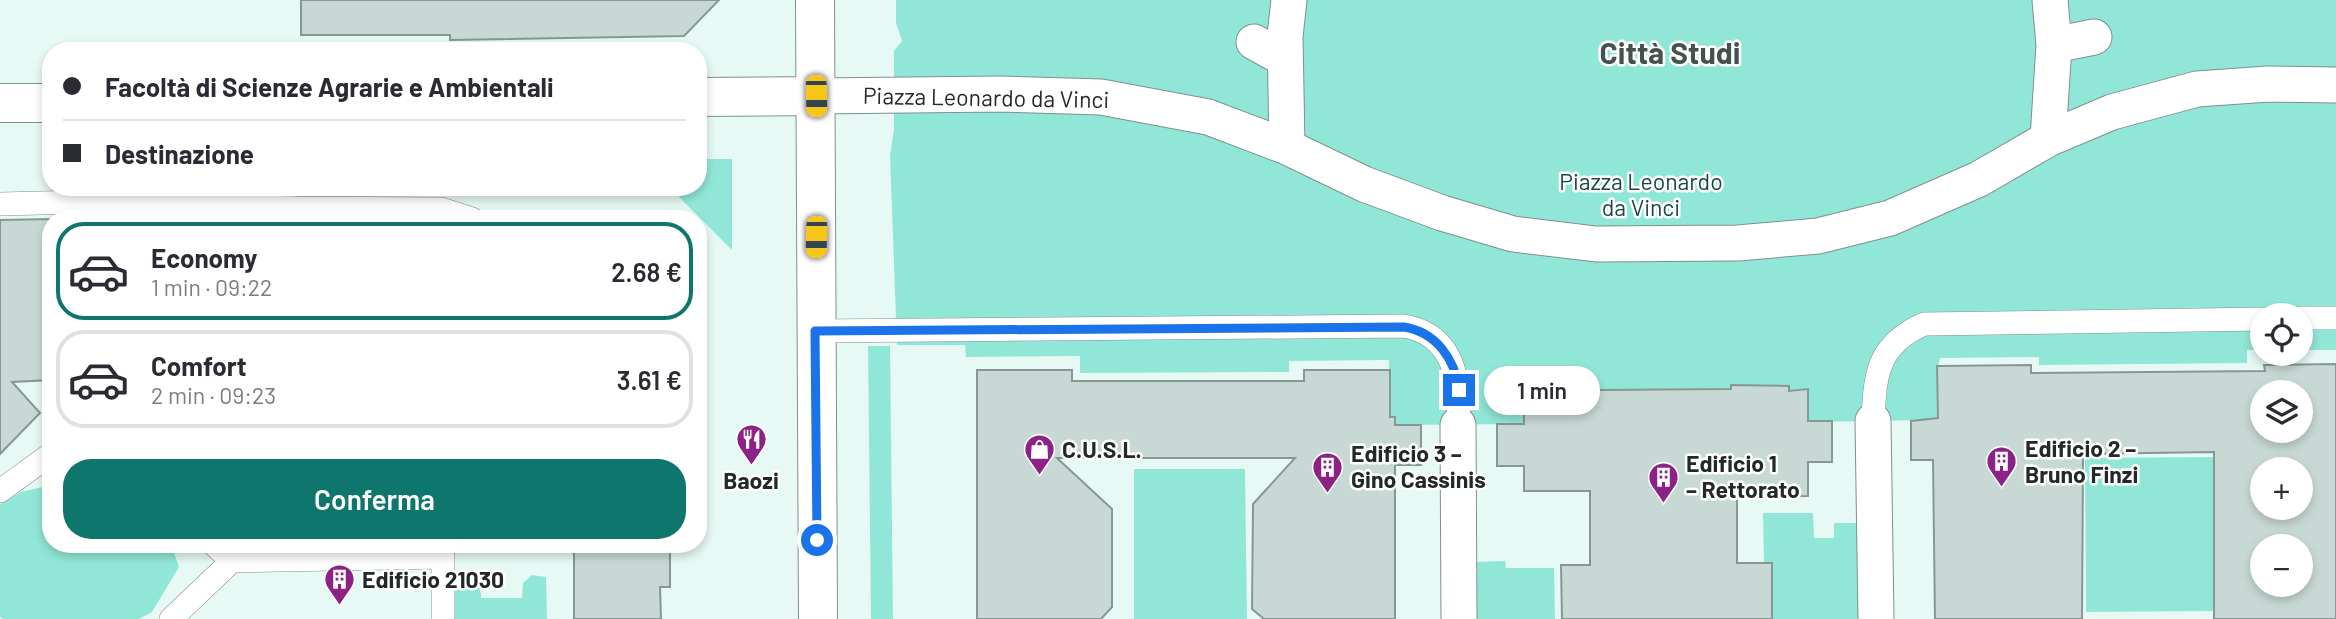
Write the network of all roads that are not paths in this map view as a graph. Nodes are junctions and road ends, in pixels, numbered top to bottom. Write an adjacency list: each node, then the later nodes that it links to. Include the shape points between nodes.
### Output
1 (815, 0): 9 (street)
2 (1289, 0): 7 (street)
3 (2050, 0): 6 (street)
4 (2094, 37): 6 (street)
5 (1254, 42): 7 (street)
6 (2054, 45): 13 (street)
7 (1285, 59): 14 (street)
8 (2336, 85): 13 (street, Piazza Leonardo da Vinci, via 2197,89 2112,112)
9 (816, 96): 10 (street); 14 (street, Piazza Leonardo da Vinci, via 1101,97 1208,117); 20 (street)
10 (707, 97)
11 (0, 103): 12 (street)
12 (42, 103)
13 (2048, 139): 14 (street, Piazza Leonardo da Vinci, via 1979,179 1889,218 1818,236 1738,243 1596,244 1513,234 1364,184)
14 (1287, 147)
15 (0, 204): 16 (lane)
16 (81, 210)
17 (2313, 318): 18 (lane)
18 (2336, 318)
19 (2250, 319): 21 (lane, via 1924,324 1892,344 1880,364)
20 (815, 331): 22 (lane, via 1412,328 1447,354 1457,377); 31 (street)
21 (1873, 421): 33 (street)
22 (1458, 425): 32 (street)
23 (42, 461): 24 (lane)
24 (0, 491)
25 (223, 553): 28 (lane)
26 (385, 553): 28 (lane)
27 (443, 553): 30 (lane)
28 (232, 561): 29 (lane)
29 (170, 619)
30 (443, 619)
31 (818, 619)
32 (1459, 619)
33 (1876, 619)

